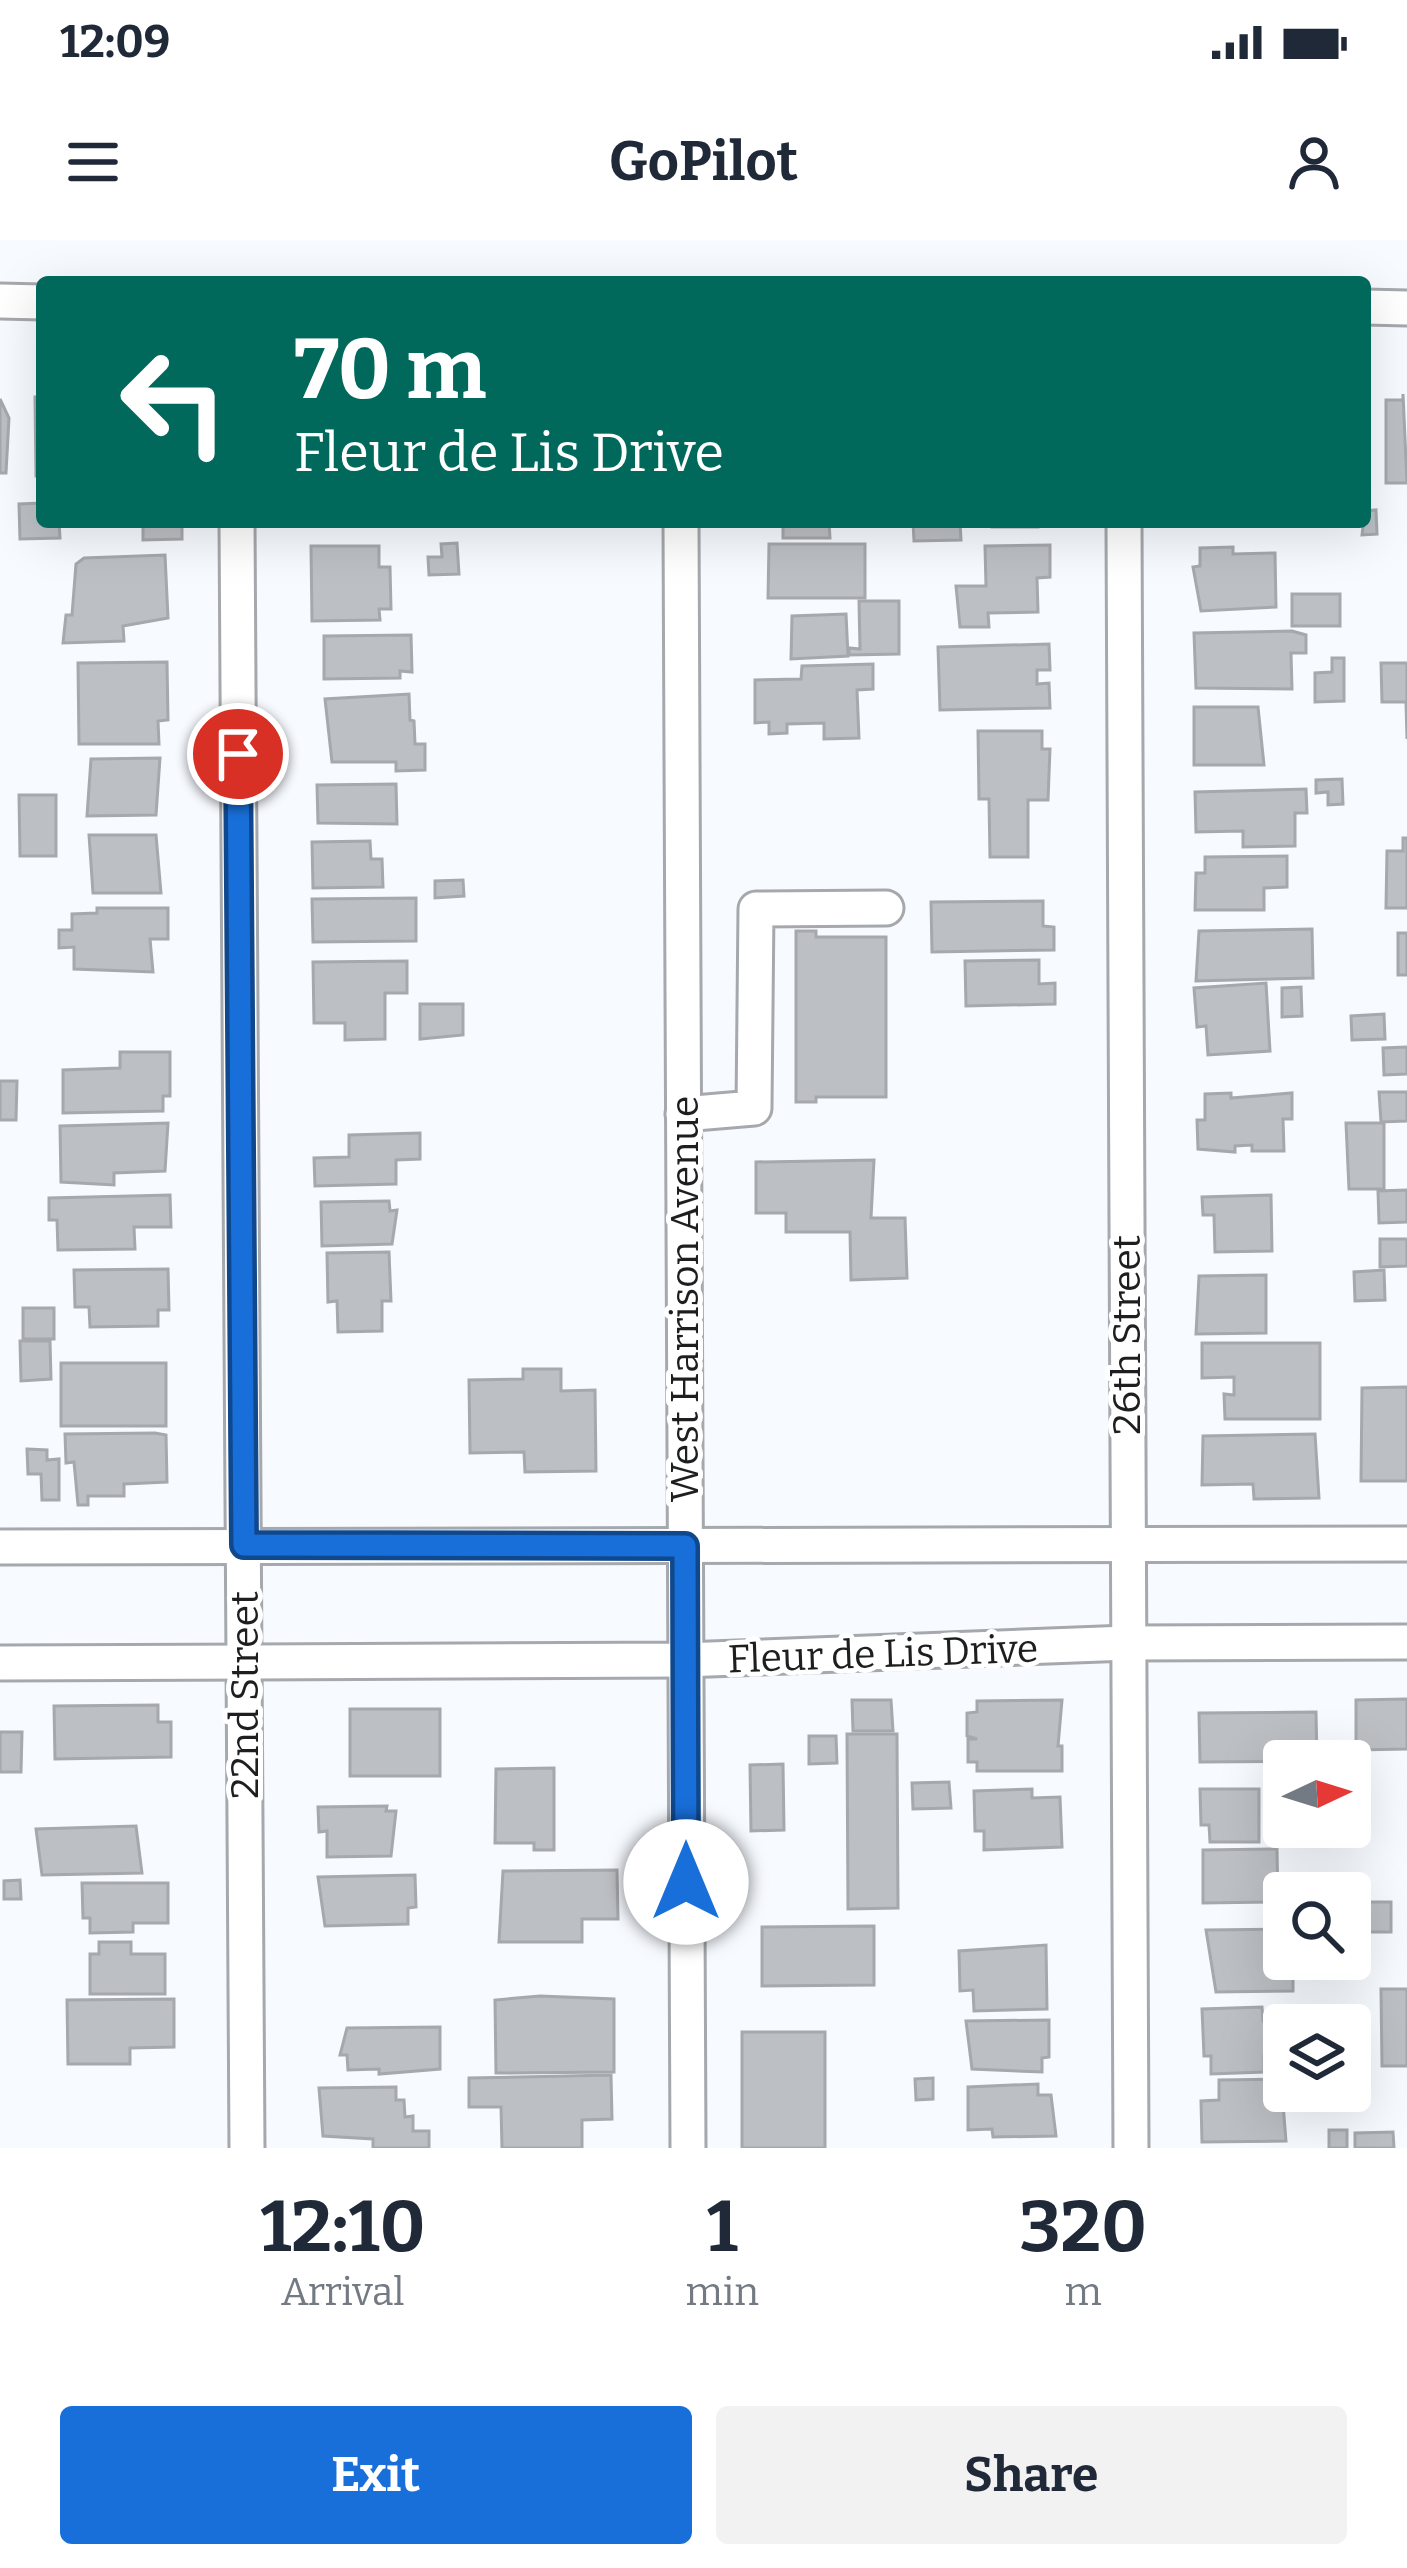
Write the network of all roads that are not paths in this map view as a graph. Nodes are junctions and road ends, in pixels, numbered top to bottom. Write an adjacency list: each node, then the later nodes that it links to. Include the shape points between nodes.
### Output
1 (0, 302): 2 (street)
2 (36, 302)
3 (1371, 308): 4 (street)
4 (1407, 308)
5 (237, 528): 12 (street, 22nd Street)
6 (681, 528): 9 (street, West Harrison Avenue)
7 (1124, 528): 10 (street, 26th Street)
8 (886, 908): 9 (street, via 756,909 754,1108)
9 (683, 1114): 13 (street, West Harrison Avenue)
10 (1127, 1544): 11 (street); 13 (street); 16 (street, 26th Street)
11 (1407, 1544)
12 (244, 1545): 13 (street); 14 (street); 17 (street, 22nd Street)
13 (685, 1546): 18 (street, West Harrison Avenue)
14 (0, 1547)
15 (1407, 1642): 16 (street, Fleur de Lis Drive)
16 (1128, 1643): 18 (street, Fleur de Lis Drive); 22 (street, 26th Street)
17 (244, 1658): 18 (street, Fleur de Lis Drive); 19 (street, Fleur de Lis Drive); 20 (street, 22nd Street)
18 (683, 1660): 21 (street, West Harrison Avenue)
19 (0, 1664)
20 (247, 2148)
21 (688, 2148)
22 (1131, 2148)

